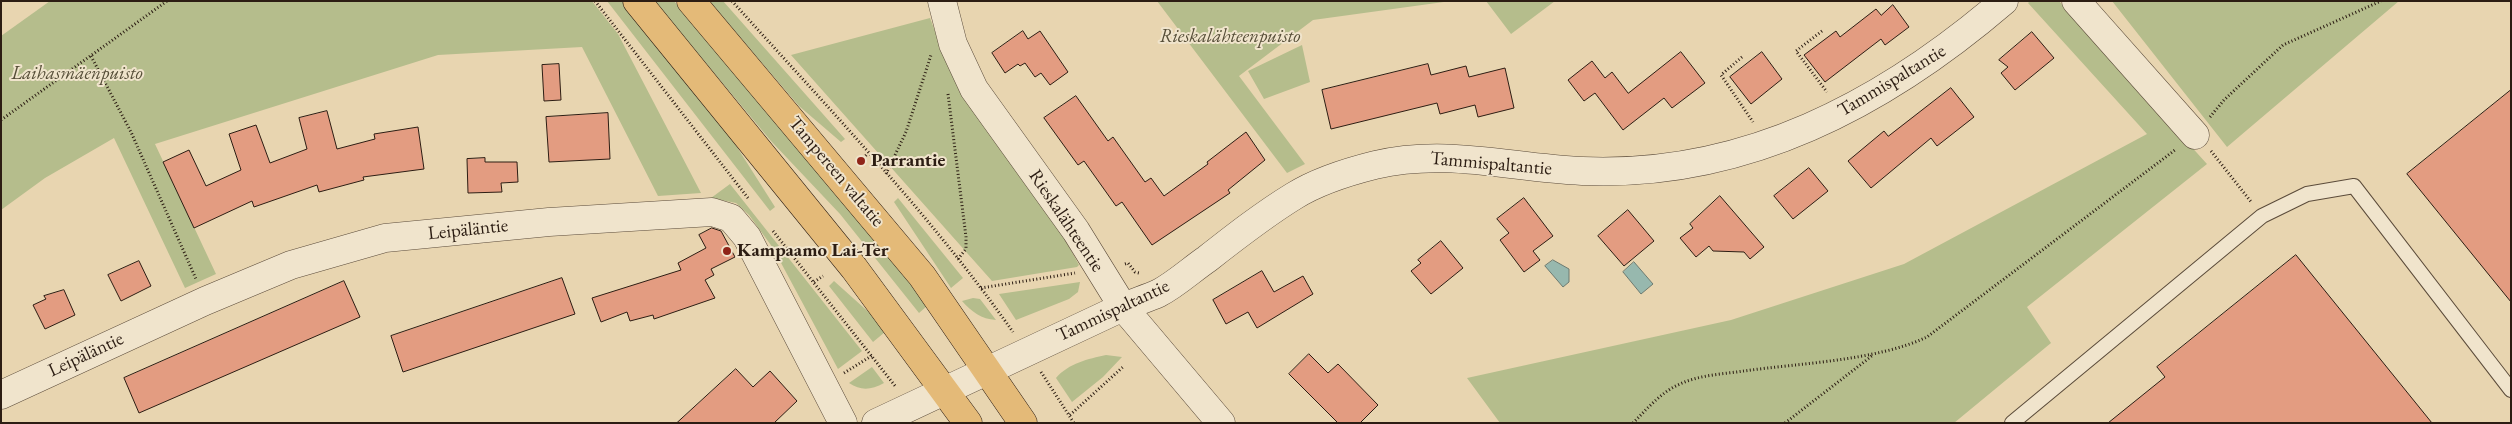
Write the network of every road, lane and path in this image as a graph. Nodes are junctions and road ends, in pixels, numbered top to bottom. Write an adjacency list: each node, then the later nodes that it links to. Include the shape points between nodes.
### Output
1 (167, 1): 12 (path)
2 (595, 1): 22 (path)
3 (637, 1): 37 (highway, via 849,263)
4 (691, 1): 35 (highway, Tampereen valtatie, via 892,239)
5 (732, 1): 19 (path)
6 (942, 1): 10 (street, Rieskalähteentie)
7 (2004, 1): 31 (street, Tammispaltantie, via 1957,41 1888,88 1799,132 1753,148 1707,161 1627,171 1568,170 1443,157 1398,160 1363,168 1326,180 1296,195 1167,288)
8 (2076, 1): 18 (street)
9 (2381, 1): 18 (path, via 2283,45 2224,100)
10 (949, 29): 14 (street, Rieskalähteentie); 21 (path, via 933,48 906,132)
11 (1822, 31): 15 (path, via 1796,50)
12 (91, 56): 16 (path); 29 (path, via 131,132)
13 (1742, 57): 17 (path, via 1721,75)
14 (960, 60): 25 (path, via 948,79 949,118 966,238 966,249); 26 (street, Rieskalähteentie, via 974,89 1076,231)
15 (1828, 93)
16 (1, 120)
17 (1752, 120)
18 (2195, 135): 23 (path, via 2216,156); 33 (path, via 1936,332 1909,345)
19 (868, 153): 20 (path); 21 (path)
20 (861, 161)
21 (886, 174): 25 (path)
22 (749, 200)
23 (2262, 216): 38 (lane, via 2307,194 2354,186); 50 (lane)
24 (771, 228): 28 (path)
25 (958, 259): 30 (path)
26 (1099, 270): 30 (path); 31 (street, Rieskalähteentie)
27 (823, 276): 28 (path)
28 (814, 282): 36 (path, via 873,355)
29 (199, 285)
30 (982, 288): 32 (path)
31 (1123, 307): 35 (street, Tammispaltantie); 47 (street, Rieskalähteentie)
32 (1001, 315)
33 (1876, 353): 48 (path, via 1681,383 1662,394); 49 (path)
34 (1124, 366): 41 (path)
35 (988, 370): 37 (street, Tammispaltantie); 45 (highway, Tampereen valtatie)
36 (824, 385): 40 (street, Leipäläntie, via 747,237 731,218 712,212 549,222 385,238 291,264); 42 (street, Leipäläntie)
37 (945, 390): 43 (street, Tammispaltantie); 44 (highway)
38 (2511, 390)
39 (1054, 391): 41 (path)
40 (1, 395)
41 (1070, 415): 46 (path)
42 (843, 423)
43 (876, 423)
44 (968, 423)
45 (1023, 423)
46 (1074, 423)
47 (1222, 423)
48 (1633, 423)
49 (1785, 423)
50 (2012, 423)

